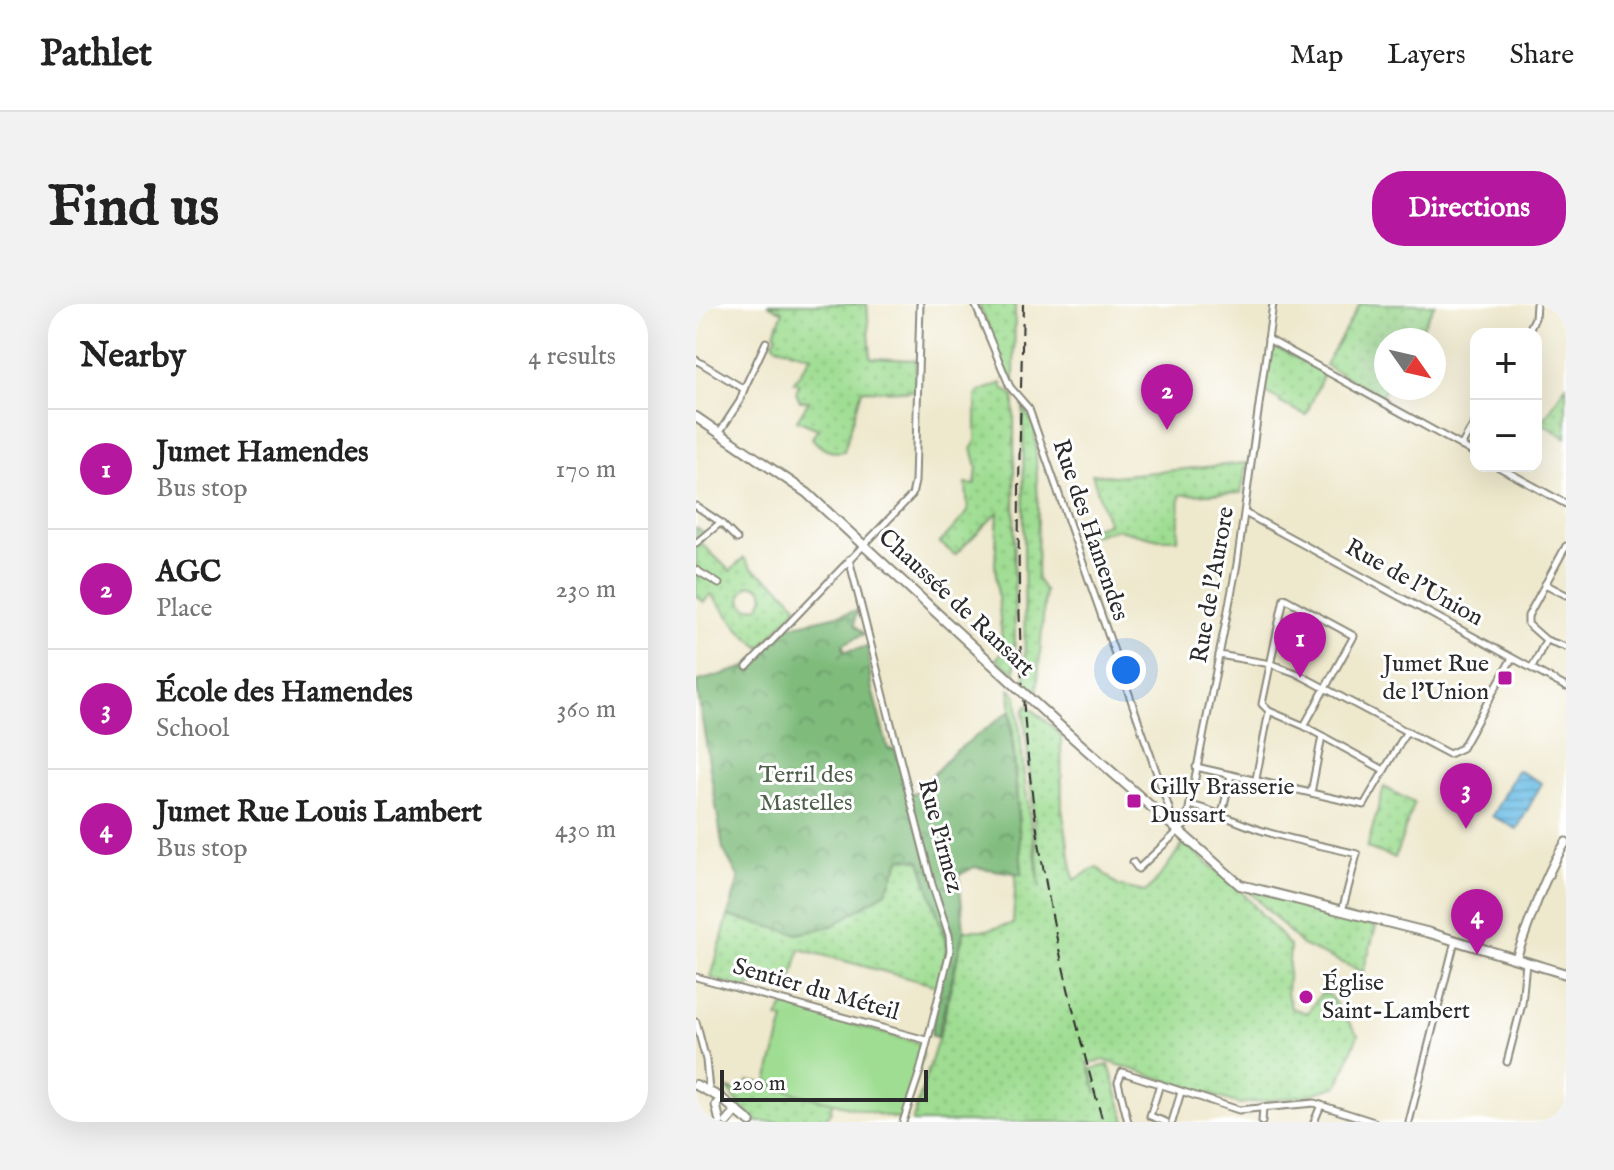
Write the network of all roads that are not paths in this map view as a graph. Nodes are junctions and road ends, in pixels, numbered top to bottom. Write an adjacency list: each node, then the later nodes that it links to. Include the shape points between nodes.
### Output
1 (920, 304): 22 (street, via 914,489)
2 (975, 304): 49 (street, Rue des Hamendes, bridge, via 1010,387 1029,409 1169,808)
3 (1273, 304): 6 (street, Rue de l'Aurore)
4 (1536, 304): 5 (street)
5 (1530, 328)
6 (1268, 339): 13 (street); 18 (street, Rue de l'Aurore)
7 (766, 342): 9 (street)
8 (696, 360): 9 (street)
9 (744, 389): 12 (street)
10 (696, 417): 12 (main road, Chaussée de Ransart)
11 (1470, 430): 13 (street)
12 (719, 433): 22 (main road, Chaussée de Ransart, via 801,487)
13 (1461, 446): 14 (street)
14 (1470, 451)
15 (1508, 472): 16 (street)
16 (1566, 504)
17 (696, 506): 19 (street)
18 (1245, 513): 31 (street, Rue de l'Aurore); 32 (street, Rue de l'Union)
19 (720, 522): 20 (street); 21 (street)
20 (737, 539)
21 (696, 543)
22 (864, 545): 24 (street); 49 (main road, Chaussée de Ransart, bridge)
23 (1566, 546): 27 (street)
24 (849, 559): 34 (street); 60 (street, Rue Pirmez, via 949,935 950,951)
25 (696, 570): 26 (street)
26 (719, 584)
27 (1545, 584): 28 (street); 29 (street, via 1528,624)
28 (1566, 595)
29 (1546, 640): 30 (street); 35 (street)
30 (1566, 647)
31 (1219, 655): 33 (street); 42 (street, Rue de l'Aurore)
32 (1512, 658): 35 (street, Rue de l'Union); 40 (street, via 1456,753)
33 (1271, 664): 36 (street); 36 (street, via 1284,598 1354,636); 38 (street, via 1262,704)
34 (747, 667)
35 (1532, 668): 37 (street, Rue de l'Union)
36 (1326, 687): 39 (street); 40 (street)
37 (1566, 687)
38 (1269, 711): 39 (street); 45 (street)
39 (1304, 726): 41 (street)
40 (1407, 731): 43 (street)
41 (1322, 736): 43 (street); 46 (street)
42 (1196, 767): 44 (street); 47 (street, Rue de l'Aurore)
43 (1384, 770): 46 (street, via 1364,805)
44 (1231, 775): 45 (street); 48 (street)
45 (1256, 779): 46 (street)
46 (1311, 793)
47 (1190, 805): 48 (street); 50 (street, Rue de l'Aurore)
48 (1222, 814): 53 (street, via 1263,831 1357,854)
49 (1164, 820): 50 (main road, Chaussée de Ransart)
50 (1179, 833): 52 (street, via 1138,869); 53 (main road, Chaussée de Ransart, via 1240,885)
51 (1566, 842): 55 (street)
52 (1133, 862)
53 (1342, 911): 54 (main road, Chaussée de Ransart)
54 (1455, 941): 55 (main road, Chaussée de Ransart); 81 (street)
55 (1516, 958): 56 (main road, Chaussée de Ransart)
56 (1526, 961): 57 (main road, Chaussée de Ransart); 61 (street, via 1522,1004)
57 (1566, 974)
58 (696, 977): 60 (street, Sentier du Méteil)
59 (696, 1022): 64 (street)
60 (926, 1040): 74 (street, Rue Pirmez)
61 (1507, 1062)
62 (1160, 1084): 65 (street); 75 (street, via 1122,1072 1118,1082); 76 (street, via 1150,1116)
63 (696, 1085): 64 (main road)
64 (709, 1090): 66 (main road)
65 (1181, 1092): 68 (street, via 1239,1110); 76 (street)
66 (721, 1098): 69 (main road); 71 (street, via 716,1105)
67 (1321, 1105): 68 (street); 70 (street); 78 (street)
68 (1263, 1107): 77 (street)
69 (737, 1110): 72 (street); 73 (main road)
70 (1350, 1115): 79 (street); 80 (street)
71 (720, 1122)
72 (727, 1122)
73 (750, 1122)
74 (903, 1122)
75 (1128, 1122)
76 (1169, 1122)
77 (1262, 1122)
78 (1314, 1122)
79 (1347, 1122)
80 (1374, 1122)
81 (1409, 1122)

